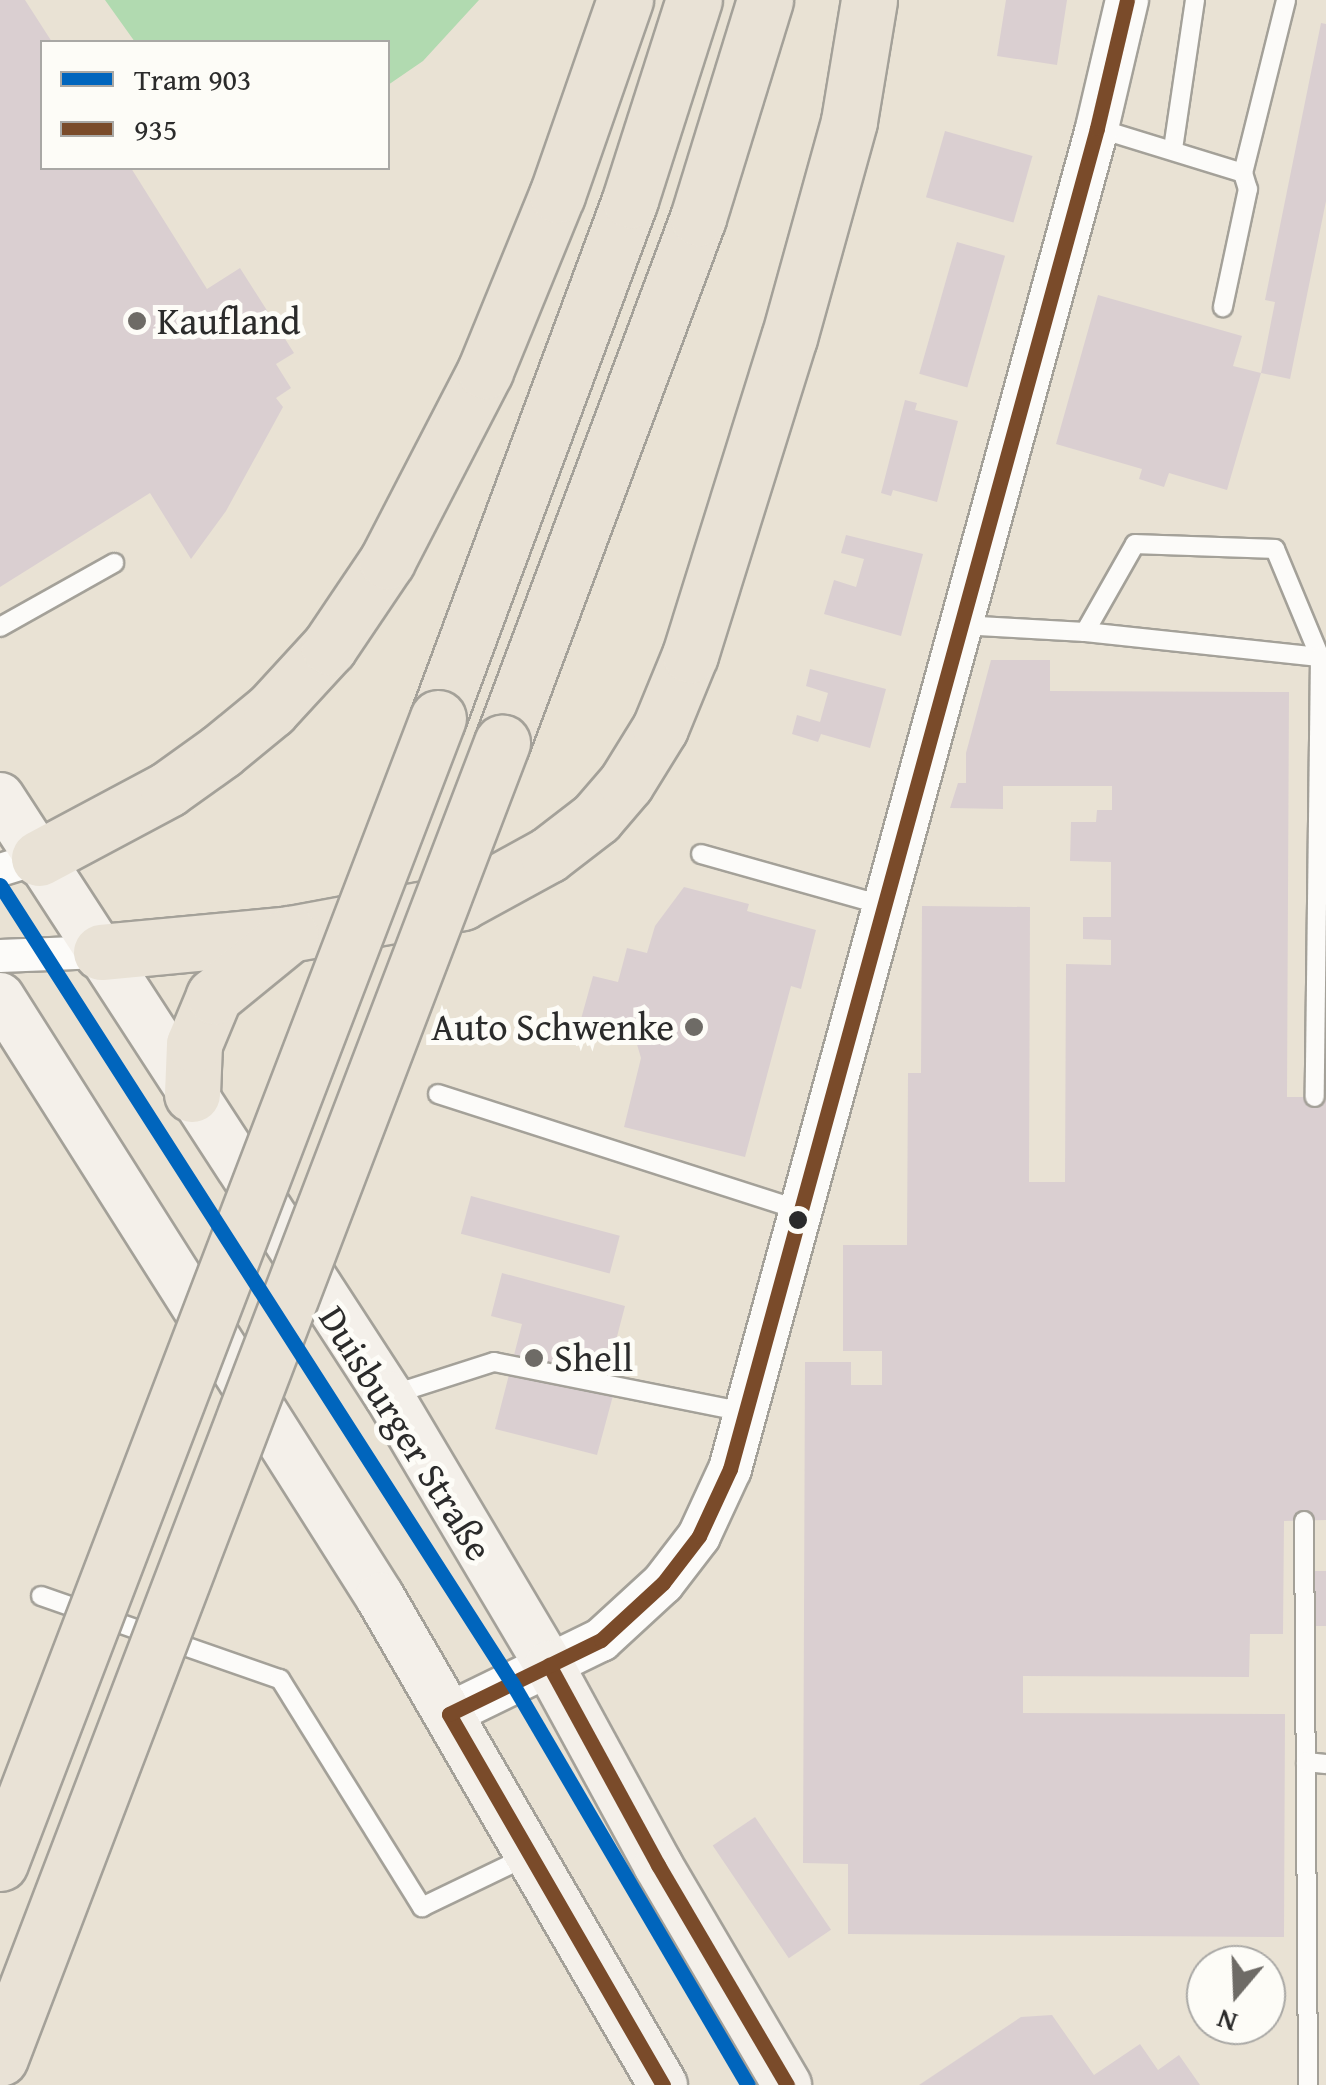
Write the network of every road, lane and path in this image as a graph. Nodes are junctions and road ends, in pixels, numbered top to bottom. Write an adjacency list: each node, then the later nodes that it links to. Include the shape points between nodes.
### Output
1 (626, 0): 19 (highway, via 485,370 388,561 329,647 271,710 168,789)
2 (694, 0): 38 (highway, bridge, via 630,200 438,718)
3 (764, 0): 39 (highway, bridge, via 698,218)
4 (869, 0): 21 (highway, via 849,121 784,356 690,655 660,728 626,783 596,818 548,855 462,902)
5 (1127, 0): 8 (street)
6 (1196, 0): 9 (lane)
7 (1286, 0): 10 (lane)
8 (1097, 128): 9 (lane); 13 (street)
9 (1173, 149): 10 (lane)
10 (1243, 173): 11 (lane, via 1248,189)
11 (1223, 308)
12 (114, 563): 14 (lane)
13 (960, 625): 15 (lane); 20 (street)
14 (0, 627)
15 (1085, 632): 16 (lane); 16 (lane, via 1135,544 1275,549)
16 (1323, 657): 27 (lane)
17 (0, 796): 19 (main road, Duisburger Straße)
18 (701, 854): 20 (lane)
19 (20, 864): 22 (main road, Duisburger Straße)
20 (884, 905): 28 (street)
21 (290, 934): 22 (highway); 25 (highway, via 214,996 194,1044)
22 (101, 952): 23 (street); 25 (main road, Duisburger Straße)
23 (0, 956)
24 (0, 997): 34 (main road)
25 (192, 1094): 29 (main road, Duisburger Straße)
26 (438, 1094): 28 (lane)
27 (1315, 1097)
28 (800, 1210): 30 (street)
29 (388, 1396): 30 (lane, via 494,1362); 33 (main road, Duisburger Straße)
30 (745, 1412): 33 (street, via 730,1469 700,1536 663,1583 601,1640)
31 (1304, 1520): 35 (lane)
32 (41, 1596): 37 (lane, via 280,1678 422,1907)
33 (550, 1665): 34 (street); 41 (main road, Duisburger Straße)
34 (449, 1714): 37 (main road)
35 (1306, 1762): 36 (lane); 42 (lane)
36 (1326, 1764)
37 (528, 1856): 40 (main road)
38 (0, 1864)
39 (0, 2058)
40 (664, 2085)
41 (787, 2085)
42 (1308, 2085)

